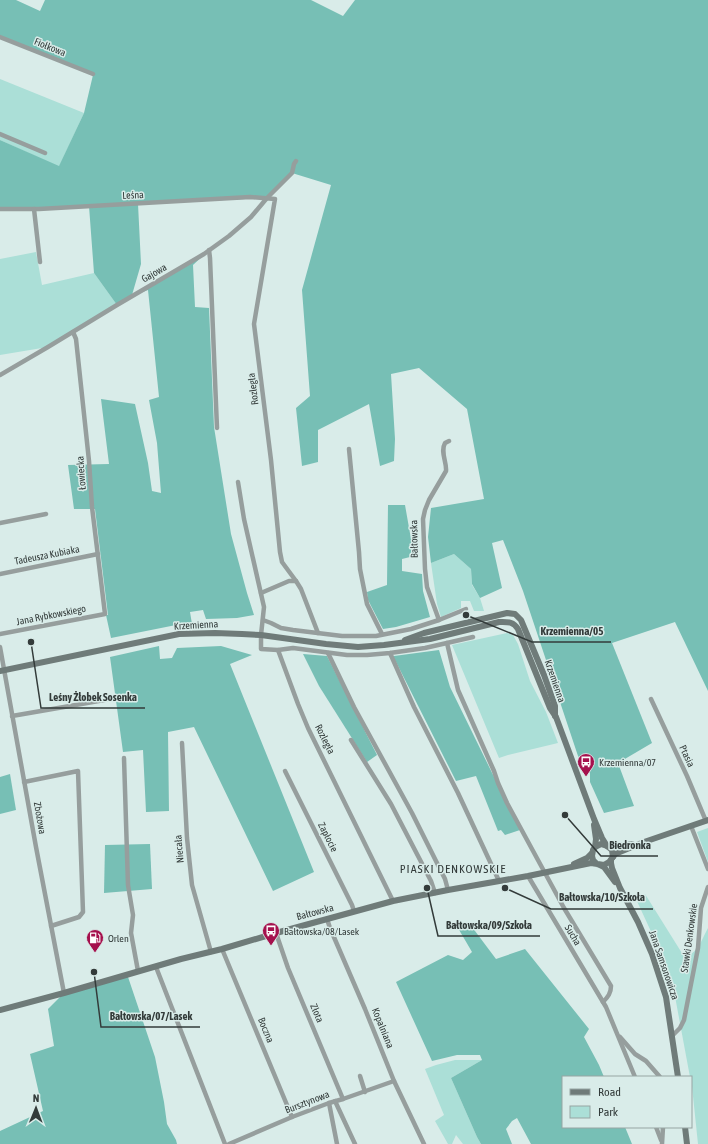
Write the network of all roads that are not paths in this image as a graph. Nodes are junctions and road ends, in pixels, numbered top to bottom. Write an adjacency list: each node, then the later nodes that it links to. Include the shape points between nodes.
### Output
1 (0, 37): 2 (street, Fiołkowa)
2 (93, 74)
3 (0, 134): 4 (street)
4 (45, 152)
5 (296, 161): 6 (street, Gajowa, via 292,173)
6 (267, 198): 8 (street, Leśna); 9 (street, Gajowa, via 230,236); 21 (street, Rozległa, via 275,199 254,324 280,552 282,562)
7 (0, 209): 8 (street, Leśna)
8 (34, 209): 10 (street)
9 (209, 250): 11 (street, Gajowa); 13 (street)
10 (40, 262)
11 (73, 332): 12 (street, Gajowa); 19 (street, Łowiecka, via 76,339 89,453)
12 (0, 375)
13 (217, 428)
14 (449, 441): 26 (street, Bałtowska, via 445,443 443,450 446,471 428,500 423,519 427,587)
15 (349, 448): 29 (street, via 360,569 367,604)
16 (238, 482): 22 (street)
17 (46, 514): 18 (street)
18 (0, 523)
19 (98, 554): 20 (street, Tadeusza Kubiaka); 24 (street, Łowiecka)
20 (0, 574)
21 (296, 581): 22 (street, via 289,581); 27 (street, Rozległa)
22 (261, 593): 25 (street)
23 (466, 609): 26 (street)
24 (105, 614): 28 (street, Jana Rybkowskiego)
25 (263, 620): 27 (street, via 281,628); 30 (street)
26 (439, 620): 29 (street)
27 (318, 633): 29 (street, via 361,636)
28 (0, 634)
29 (382, 634)
30 (261, 635): 32 (main road, Krzemienna, via 358,646); 35 (street, via 261,649); 38 (main road, Krzemienna, via 179,634)
31 (473, 636): 33 (street)
32 (396, 643): 42 (main road, Krzemienna, via 430,639 498,622 512,623 518,629); 42 (main road, Krzemienna, via 424,633 507,613 515,614 521,620 544,675 555,706)
33 (447, 643): 37 (street); 58 (street, via 458,690 507,803)
34 (0, 647): 38 (street, Zbożowa)
35 (278, 650): 36 (street, via 293,648); 65 (street, Rozległa, via 308,728)
36 (328, 653): 37 (street); 63 (street, via 354,708 412,813)
37 (390, 653): 60 (street)
38 (2, 670): 41 (street, Zbożowa)
39 (116, 698): 41 (street)
40 (651, 699): 49 (street, Ptasia)
41 (12, 716): 47 (street, Zbożowa)
42 (556, 717): 48 (main road, Krzemienna)
43 (351, 740): 64 (street, via 391,804 432,881)
44 (182, 743): 71 (street, Niecała, via 192,885)
45 (124, 758): 73 (street, via 128,885 133,915 131,933)
46 (284, 771): 66 (street, Zapłocie)
47 (24, 782): 68 (street, Zbożowa); 68 (street, via 78,771 83,912 79,917)
48 (594, 819): 52 (main road, Krzemienna); 53 (main road, Krzemienna, via 596,839)
49 (707, 820): 50 (main road)
50 (691, 826): 51 (main road); 57 (street)
51 (644, 842): 52 (main road); 54 (main road, via 615,854)
52 (608, 846): 53 (main road, via 601,844); 54 (main road, via 612,850)
53 (593, 850): 55 (main road, via 593,860); 56 (main road, Bałtowska, via 587,858)
54 (612, 858): 55 (main road, via 607,864); 62 (main road, Jana Samsonowicza, via 612,868)
55 (599, 865): 56 (main road, Bałtowska, via 591,863); 62 (main road, Jana Samsonowicza, via 604,867)
56 (566, 868): 58 (main road, Bałtowska)
57 (708, 869)
58 (545, 872): 59 (main road, Bałtowska); 75 (street, via 611,986 610,995)
59 (528, 876): 60 (main road, Bałtowska); 75 (street, Sucha)
60 (499, 881): 63 (main road, Bałtowska)
61 (708, 887): 78 (street, Stawki Denkowskie, via 701,908 698,948 684,1020)
62 (620, 888): 78 (main road, Jana Samsonowicza, via 652,954 666,997)
63 (448, 890): 64 (main road, Bałtowska)
64 (435, 893): 65 (main road, Bałtowska)
65 (393, 901): 66 (main road, Bałtowska)
66 (354, 911): 67 (main road, Bałtowska)
67 (327, 919): 69 (main road, Bałtowska); 83 (street, Kopalniana)
68 (51, 926): 74 (street, Zbożowa)
69 (276, 933): 70 (main road, Bałtowska); 85 (street, Złota)
70 (222, 949): 71 (main road, Bałtowska); 88 (street, Boczna)
71 (211, 952): 72 (main road, Bałtowska)
72 (156, 967): 73 (main road, Bałtowska); 93 (street)
73 (138, 971): 74 (main road, Bałtowska)
74 (64, 992): 76 (main road, Bałtowska)
75 (603, 1002): 77 (street, Sucha)
76 (0, 1010)
77 (616, 1031): 80 (street); 81 (street, via 635,1054 646,1061)
78 (672, 1036): 82 (main road, Jana Samsonowicza)
79 (360, 1076): 84 (street)
80 (635, 1076)
81 (659, 1076)
82 (678, 1076)
83 (394, 1081): 84 (street, Bursztynowa); 97 (street, Kopalniana)
84 (365, 1092): 85 (street, Bursztynowa)
85 (343, 1100): 86 (street, Bursztynowa)
86 (335, 1101): 87 (street, Bursztynowa); 96 (street)
87 (329, 1103): 88 (street, Bursztynowa); 95 (street)
88 (292, 1117): 94 (street, Bursztynowa)
89 (656, 1128): 92 (street)
90 (663, 1128): 92 (street)
91 (685, 1128): 98 (main road)
92 (662, 1143)
93 (226, 1144)
94 (229, 1144)
95 (337, 1144)
96 (355, 1144)
97 (424, 1144)
98 (687, 1144)

